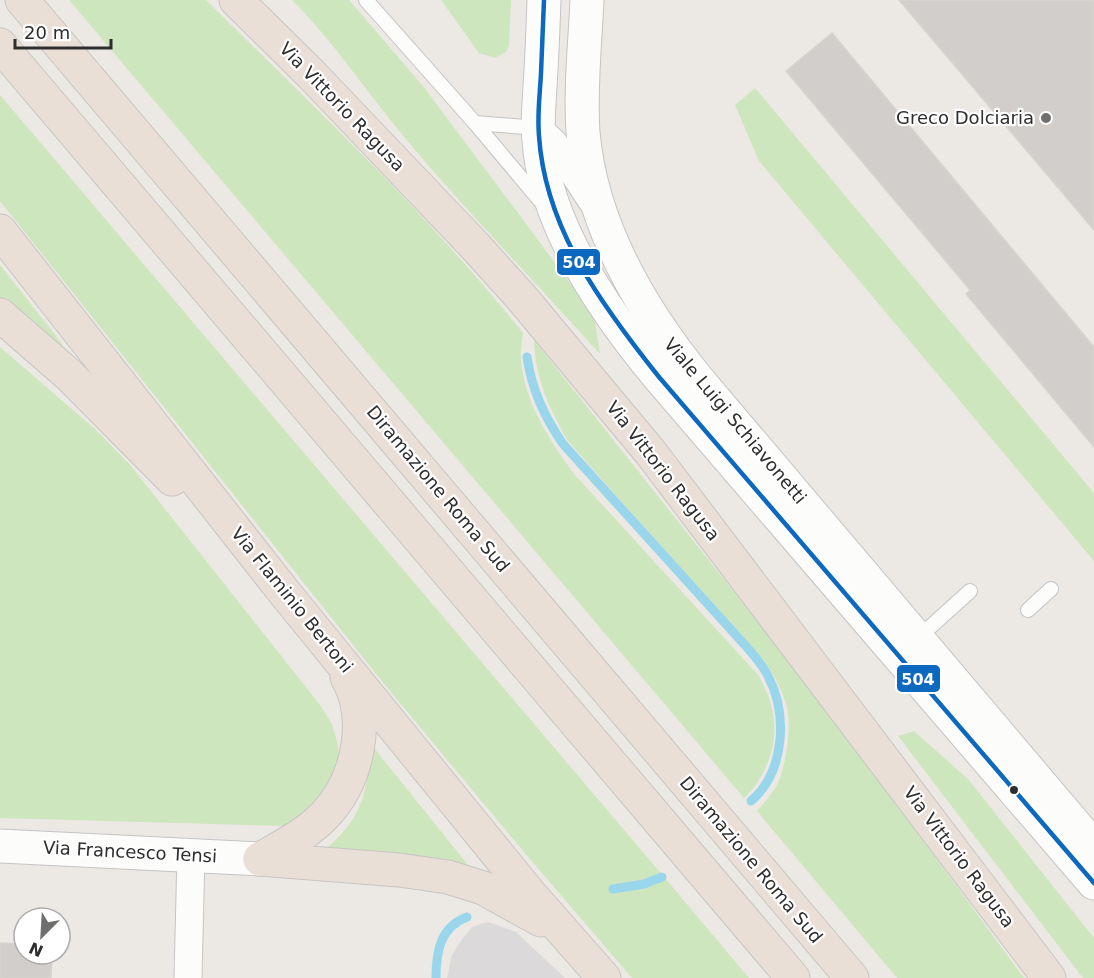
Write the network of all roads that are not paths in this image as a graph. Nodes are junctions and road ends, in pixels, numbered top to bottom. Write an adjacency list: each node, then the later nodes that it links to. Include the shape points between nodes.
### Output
1 (22, 0): 27 (highway, Diramazione Roma Sud)
2 (236, 0): 28 (highway, Via Vittorio Ragusa, via 467,237 651,453)
3 (544, 0): 8 (street, Viale Luigi Schiavonetti)
4 (587, 0): 9 (street, Viale Luigi Schiavonetti, via 583,133 591,185)
5 (370, 2): 7 (lane)
6 (0, 45): 26 (highway)
7 (475, 123): 8 (lane); 10 (lane)
8 (538, 128): 9 (street, via 554,143); 10 (street, Viale Luigi Schiavonetti, via 542,168)
9 (602, 216): 17 (street, Viale Luigi Schiavonetti, via 637,291 681,359)
10 (563, 229): 23 (street, Viale Luigi Schiavonetti, via 606,305 649,364)
11 (0, 231): 15 (highway, Via Flaminio Bertoni)
12 (0, 315): 15 (highway, via 69,375)
13 (1051, 589): 16 (lane)
14 (970, 591): 17 (lane)
15 (284, 592): 18 (highway, Via Flaminio Bertoni)
16 (1028, 610)
17 (918, 638): 20 (street, Viale Luigi Schiavonetti)
18 (335, 654): 22 (highway, via 352,685 360,722 352,768 340,795 325,815); 24 (highway, Via Flaminio Bertoni, via 530,894)
19 (0, 846): 21 (street, Via Francesco Tensi)
20 (1094, 847)
21 (191, 854): 22 (street, Via Francesco Tensi); 25 (street)
22 (260, 859): 24 (highway, via 399,870 468,882 551,926)
23 (1094, 883)
24 (597, 970)
25 (188, 978)
26 (793, 978)
27 (852, 978)
28 (1049, 978)

